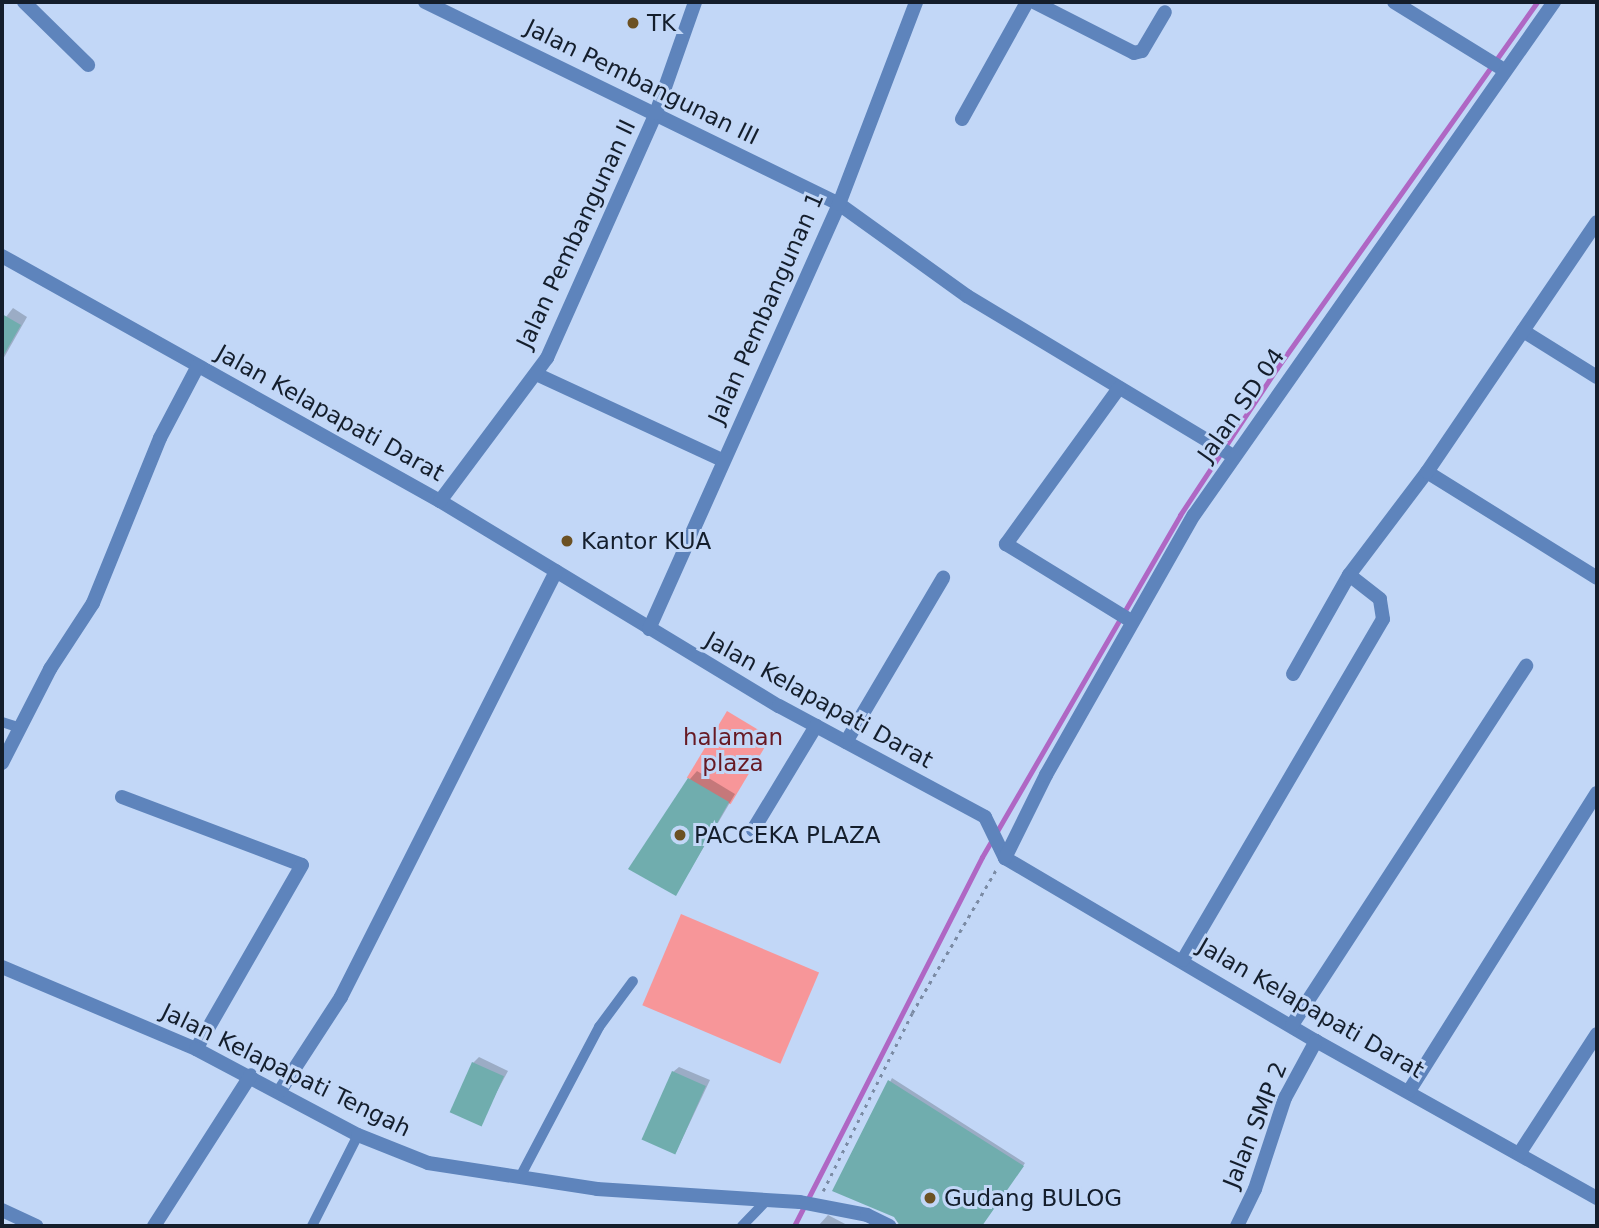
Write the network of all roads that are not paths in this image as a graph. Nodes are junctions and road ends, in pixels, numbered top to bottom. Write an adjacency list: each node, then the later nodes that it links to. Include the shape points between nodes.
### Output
1 (425, 2): 12 (street, Jalan Pembangunan III)
2 (695, 2): 12 (street, Jalan Pembangunan II)
3 (916, 2): 14 (street, Jalan Pembangunan 1)
4 (1027, 2): 13 (street)
5 (1034, 2): 9 (street, via 1134,53 1142,51)
6 (1394, 2): 11 (street)
7 (1554, 2): 11 (street, Jalan SD 04)
8 (32, 5): 10 (street)
9 (1165, 12)
10 (88, 65)
11 (1497, 66): 22 (street, Jalan SD 04)
12 (656, 113): 14 (street, Jalan Pembangunan III); 19 (street, Jalan Pembangunan II)
13 (962, 118)
14 (838, 204): 21 (street, Jalan Pembangunan III, via 967,296); 23 (street, Jalan Pembangunan 1)
15 (1597, 222): 17 (street)
16 (2, 256): 18 (street, Jalan Kelapapati Darat)
17 (1523, 331): 20 (street); 24 (street)
18 (198, 366): 25 (street, Jalan Kelapapati Darat); 36 (street, via 160,438 93,603 50,669)
19 (536, 374): 23 (street); 25 (street, Jalan Pembangunan II)
20 (1597, 377)
21 (1119, 388): 22 (street, Jalan Pembangunan III); 30 (street, via 1006,544)
22 (1225, 452): 30 (street, Jalan SD 04)
23 (722, 460): 31 (street, Jalan Pembangunan 1)
24 (1427, 472): 27 (street); 29 (street)
25 (440, 501): 26 (street, Jalan Kelapapati Darat)
26 (556, 570): 31 (street, Jalan Kelapapati Darat); 51 (street, via 341,997)
27 (1349, 575): 33 (street); 43 (street, via 1380,598 1382,619)
28 (943, 578): 37 (street)
29 (1597, 578)
30 (1126, 618): 42 (street, Jalan SD 04)
31 (649, 629): 35 (street, Jalan Kelapapati Darat)
32 (1525, 666): 46 (street)
33 (1293, 674)
34 (2, 722): 36 (lane)
35 (816, 726): 37 (street, Jalan Kelapapati Darat); 41 (street)
36 (19, 729): 38 (street)
37 (846, 742): 42 (street, Jalan Kelapapati Darat, via 985,817)
38 (2, 763)
39 (1597, 793): 52 (street)
40 (122, 797): 49 (street, via 302,865)
41 (753, 830)
42 (1004, 858): 43 (street, Jalan Kelapapati Darat)
43 (1183, 960): 46 (street, Jalan Kelapapati Darat)
44 (2, 967): 49 (street, Jalan Kelapapati Tengah)
45 (633, 981): 55 (lane, via 599,1027)
46 (1292, 1025): 48 (street, Jalan Kelapapati Darat)
47 (1597, 1034): 54 (street)
48 (1316, 1041): 52 (street, Jalan Kelapapati Darat); 64 (street, Jalan SMP 2, via 1285,1098 1255,1189)
49 (196, 1049): 50 (street, Jalan Kelapapati Tengah)
50 (251, 1075): 51 (street, Jalan Kelapapati Tengah); 60 (street)
51 (279, 1091): 53 (street, Jalan Kelapapati Tengah)
52 (1409, 1091): 54 (street, Jalan Kelapapati Darat)
53 (358, 1135): 55 (street, Jalan Kelapapati Tengah, via 428,1163); 61 (lane)
54 (1519, 1154): 56 (street, Jalan Kelapapati Darat)
55 (520, 1177): 57 (street, Jalan Kelapapati Tengah, via 597,1189)
56 (1597, 1198)
57 (766, 1201): 62 (lane); 63 (street, Jalan Kelapapati Tengah, via 800,1202 867,1215)
58 (2, 1210): 59 (street)
59 (32, 1225)
60 (154, 1226)
61 (313, 1226)
62 (742, 1226)
63 (890, 1226)
64 (1237, 1226)

